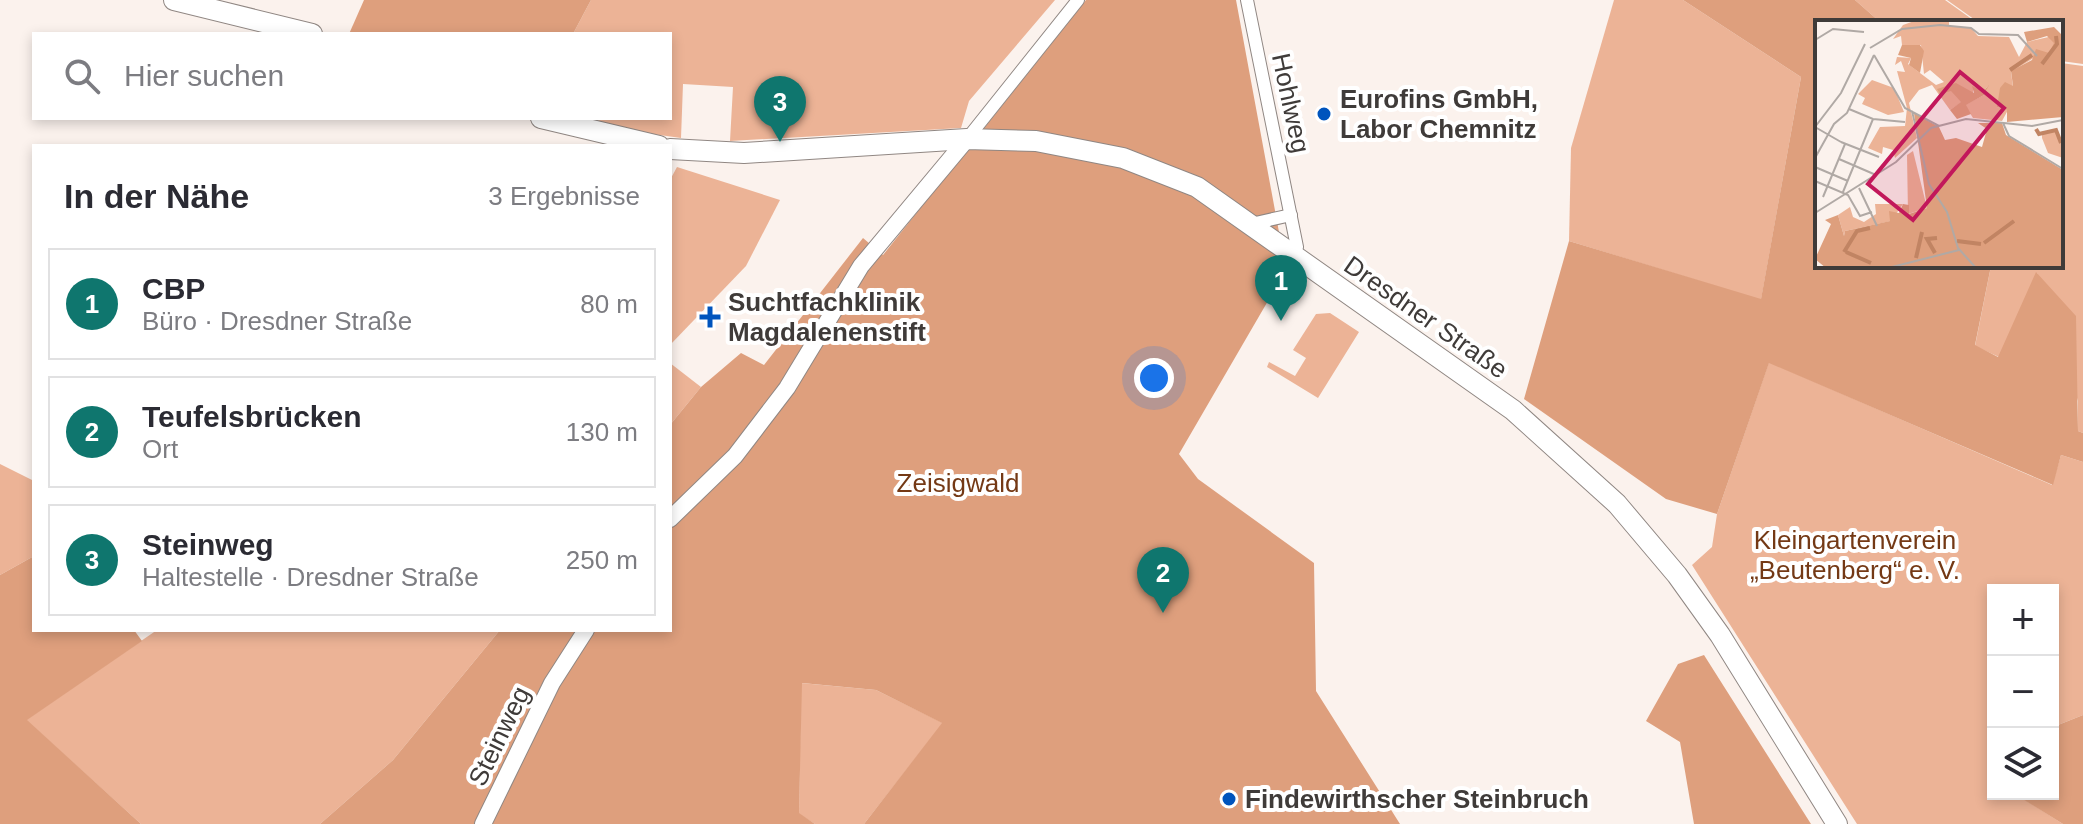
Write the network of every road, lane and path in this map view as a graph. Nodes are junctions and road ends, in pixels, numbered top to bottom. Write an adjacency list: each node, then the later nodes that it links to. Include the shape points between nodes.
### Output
1 (1078, 0): 6 (street)
2 (1247, 0): 9 (street, Hohlweg)
3 (179, 1): 4 (main road)
4 (304, 32)
5 (549, 120): 7 (main road)
6 (967, 139): 8 (main road, Dresdner Straße, via 783,152); 10 (main road, Dresdner Straße, via 1036,141 1123,158 1197,187); 12 (street, via 861,266 787,388 735,456)
7 (651, 144)
8 (672, 149)
9 (1291, 215): 10 (street); 11 (street, Hohlweg, via 1297,247)
10 (1251, 224): 11 (main road, Dresdner Straße)
11 (1292, 255): 15 (main road, Dresdner Straße, via 1513,410 1617,504 1720,635)
12 (672, 517)
13 (585, 632): 14 (street, Steinweg, via 552,683)
14 (483, 824)
15 (1837, 824)

